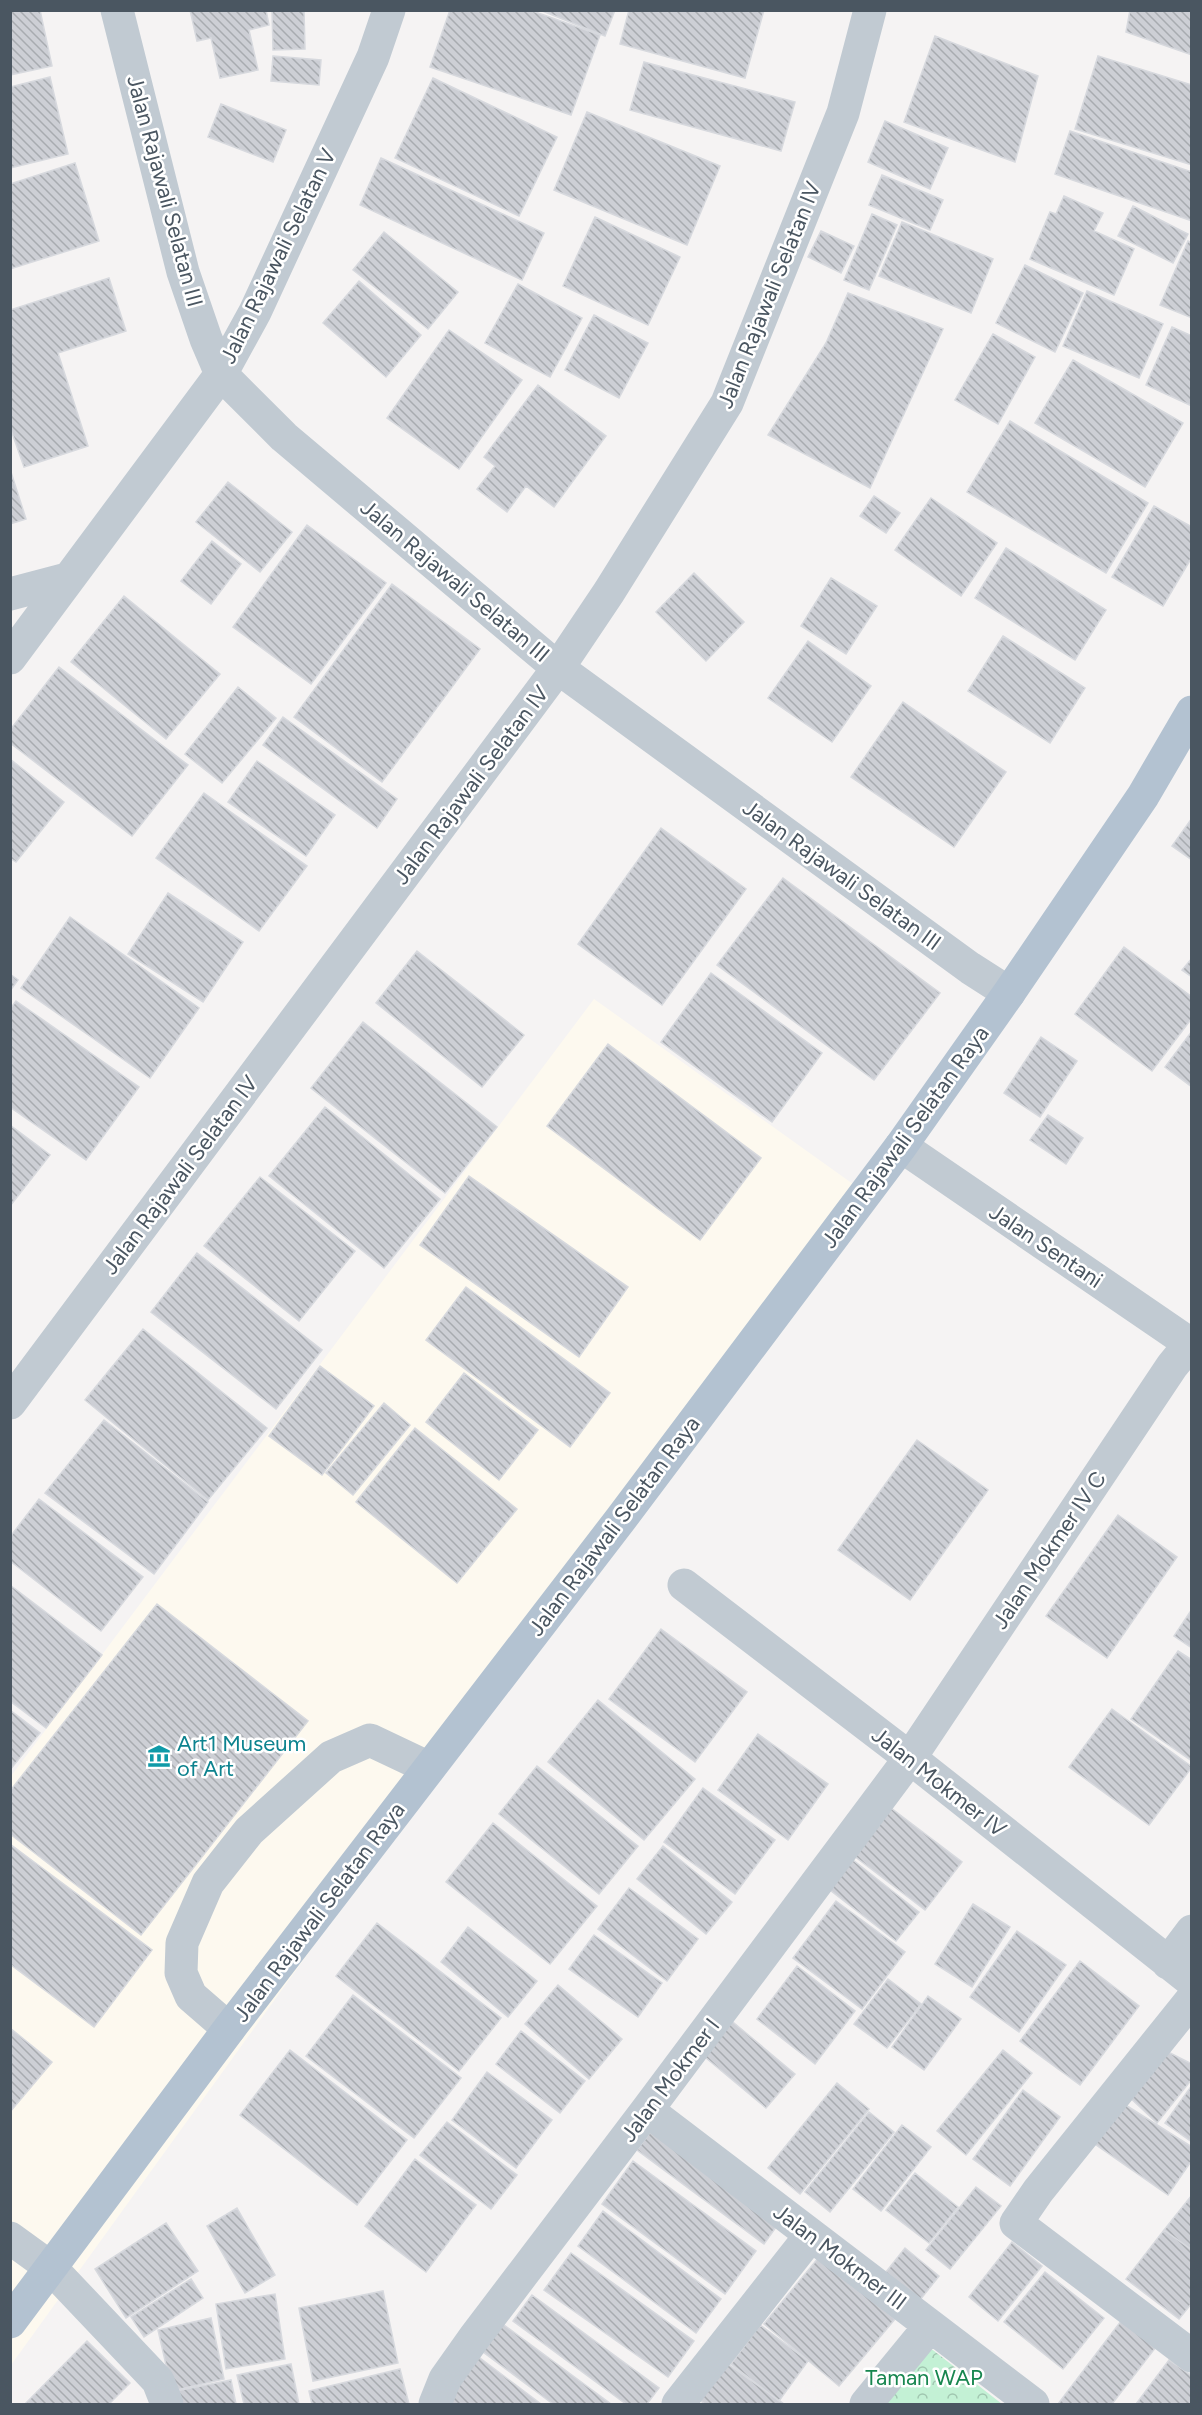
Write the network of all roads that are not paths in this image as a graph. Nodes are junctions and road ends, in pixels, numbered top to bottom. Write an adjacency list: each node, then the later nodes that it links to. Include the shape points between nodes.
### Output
1 (117, 10): 4 (street, Jalan Rajawali Selatan III, via 183,272)
2 (389, 10): 4 (street, Jalan Rajawali Selatan V, via 368,68 255,312)
3 (870, 10): 8 (street, Jalan Rajawali Selatan IV, via 843,113 727,403)
4 (221, 374): 5 (street, Jalan Rajawali Selatan V); 8 (street, Jalan Rajawali Selatan III, via 284,437)
5 (67, 579): 6 (street); 7 (street, Jalan Rajawali Selatan V)
6 (10, 594)
7 (16, 640)
8 (558, 668): 10 (street, Jalan Rajawali Selatan III); 13 (street, Jalan Rajawali Selatan IV)
9 (1191, 712): 10 (main road, Jalan Rajawali Selatan Raya, via 1143,796)
10 (1009, 993): 11 (main road, Jalan Rajawali Selatan Raya)
11 (901, 1146): 12 (street, Jalan Sentani); 16 (main road, Jalan Rajawali Selatan Raya)
12 (1191, 1345): 15 (street, Jalan Mokmer IV C, via 1172,1366)
13 (10, 1403)
14 (684, 1585): 15 (street, Jalan Mokmer IV)
15 (910, 1758): 18 (street, Jalan Mokmer IV); 21 (street, Jalan Mokmer I)
16 (429, 1768): 20 (main road, Jalan Rajawali Selatan Raya); 20 (street, via 370,1740 331,1756 249,1831 214,1875 182,1943 181,1973 191,1996)
17 (1191, 1931): 18 (street)
18 (1180, 1972)
19 (1191, 1999): 27 (street, via 1016,2223)
20 (229, 2030): 24 (main road, Jalan Rajawali Selatan Raya)
21 (647, 2110): 22 (street, Jalan Mokmer III); 29 (street, Jalan Mokmer I, via 474,2338 445,2379)
22 (811, 2235): 26 (street, Jalan Mokmer III); 30 (street)
23 (10, 2238): 24 (street)
24 (50, 2267): 25 (main road, Jalan Rajawali Selatan Raya); 28 (street, via 158,2381)
25 (10, 2322)
26 (930, 2326): 31 (street); 32 (street, Jalan Mokmer III)
27 (1191, 2356)
28 (167, 2404)
29 (435, 2404)
30 (678, 2404)
31 (866, 2404)
32 (1033, 2404)

